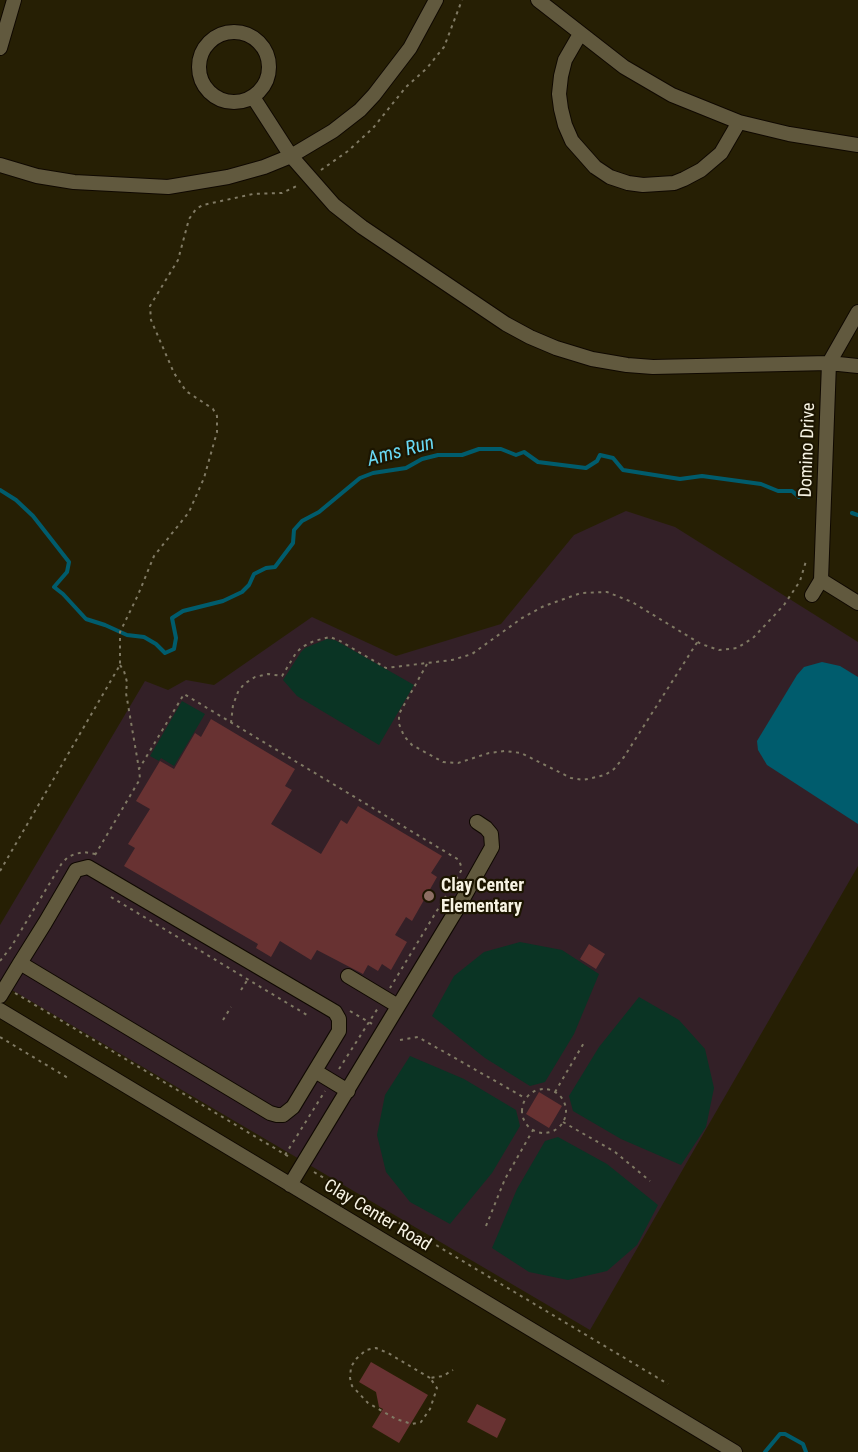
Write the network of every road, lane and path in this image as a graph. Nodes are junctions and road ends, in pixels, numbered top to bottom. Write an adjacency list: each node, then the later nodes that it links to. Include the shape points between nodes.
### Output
1 (14, 0): 6 (street)
2 (436, 0): 10 (street, via 410,48 374,95 333,131)
3 (462, 0): 12 (path, via 444,47 427,68 373,128)
4 (538, 0): 5 (street)
5 (580, 34): 8 (street, via 645,80); 8 (street, via 565,60 559,94 561,109 572,141 595,167 610,177 643,185 684,179 717,157)
6 (0, 48)
7 (253, 97): 7 (street, via 261,90 270,70 265,48 248,34 216,37 206,45 199,68 208,91 224,100); 10 (street)
8 (739, 122): 9 (street)
9 (858, 145)
10 (291, 156): 11 (street, via 228,177 168,187 74,182); 12 (street)
11 (0, 165)
12 (311, 177): 14 (street, via 334,205 362,227 506,324 556,348 592,359 653,367); 22 (path, via 282,193 253,194 196,209 189,219 178,260 150,306 151,320 180,384 213,409 218,423 204,478 189,512 154,556 120,632)
13 (858, 312): 14 (street, Domino Drive)
14 (829, 363): 15 (street); 17 (street, Domino Drive)
15 (858, 366)
16 (806, 561): 20 (path, via 793,593 753,638 737,648 719,650)
17 (821, 580): 18 (street, Domino Drive); 19 (street)
18 (812, 595)
19 (858, 603)
20 (698, 641): 21 (path, via 632,602 607,592 588,592 544,606 472,654); 21 (path, via 624,757 605,775 583,780 521,753 506,751 458,763 444,762 412,745 404,736 399,714)
21 (428, 663): 23 (path, via 386,668 340,641 323,638 302,647 282,676 267,674 244,684 233,705)
22 (120, 665): 24 (path, via 127,682); 27 (path)
23 (231, 723): 24 (path, via 184,694); 33 (path, via 459,860 461,871)
24 (139, 769): 26 (path, via 141,779)
25 (477, 822): 37 (street, via 491,834 492,847)
26 (95, 855)
27 (0, 871)
28 (104, 892): 32 (path)
29 (20, 963): 35 (street); 36 (street, via 76,870 88,867); 45 (street, via 270,1113 288,1112)
30 (251, 974): 32 (path)
31 (348, 976): 37 (street)
32 (248, 979): 34 (path); 36 (path, via 308,1015)
33 (390, 988)
34 (241, 990)
35 (3, 992): 54 (path)
36 (316, 1001): 45 (street, via 335,1012 340,1025)
37 (398, 1006): 49 (street)
38 (231, 1007): 41 (path)
39 (378, 1007): 46 (path)
40 (0, 1010): 58 (street, Clay Center Road)
41 (223, 1020)
42 (0, 1037): 47 (path)
43 (400, 1040): 51 (path, via 418,1037)
44 (585, 1041): 50 (path)
45 (315, 1071): 49 (street)
46 (336, 1074)
47 (68, 1078)
48 (327, 1089): 54 (path)
49 (348, 1091): 58 (street)
50 (555, 1092): 51 (path, via 542,1089); 52 (path, via 566,1108)
51 (525, 1098): 53 (path, via 523,1120)
52 (563, 1122): 53 (path, via 553,1131); 57 (path, via 615,1152)
53 (533, 1130): 59 (path, via 505,1179)
54 (285, 1155): 55 (path)
55 (292, 1159)
56 (312, 1171): 62 (path)
57 (650, 1181)
58 (290, 1185): 63 (street, Clay Center Road)
59 (486, 1226)
60 (453, 1370): 61 (path)
61 (430, 1378): 61 (path, via 436,1388 430,1409 422,1422 412,1424 368,1403 352,1386 350,1378 356,1359 366,1350 376,1348)
62 (668, 1384)
63 (735, 1452)

